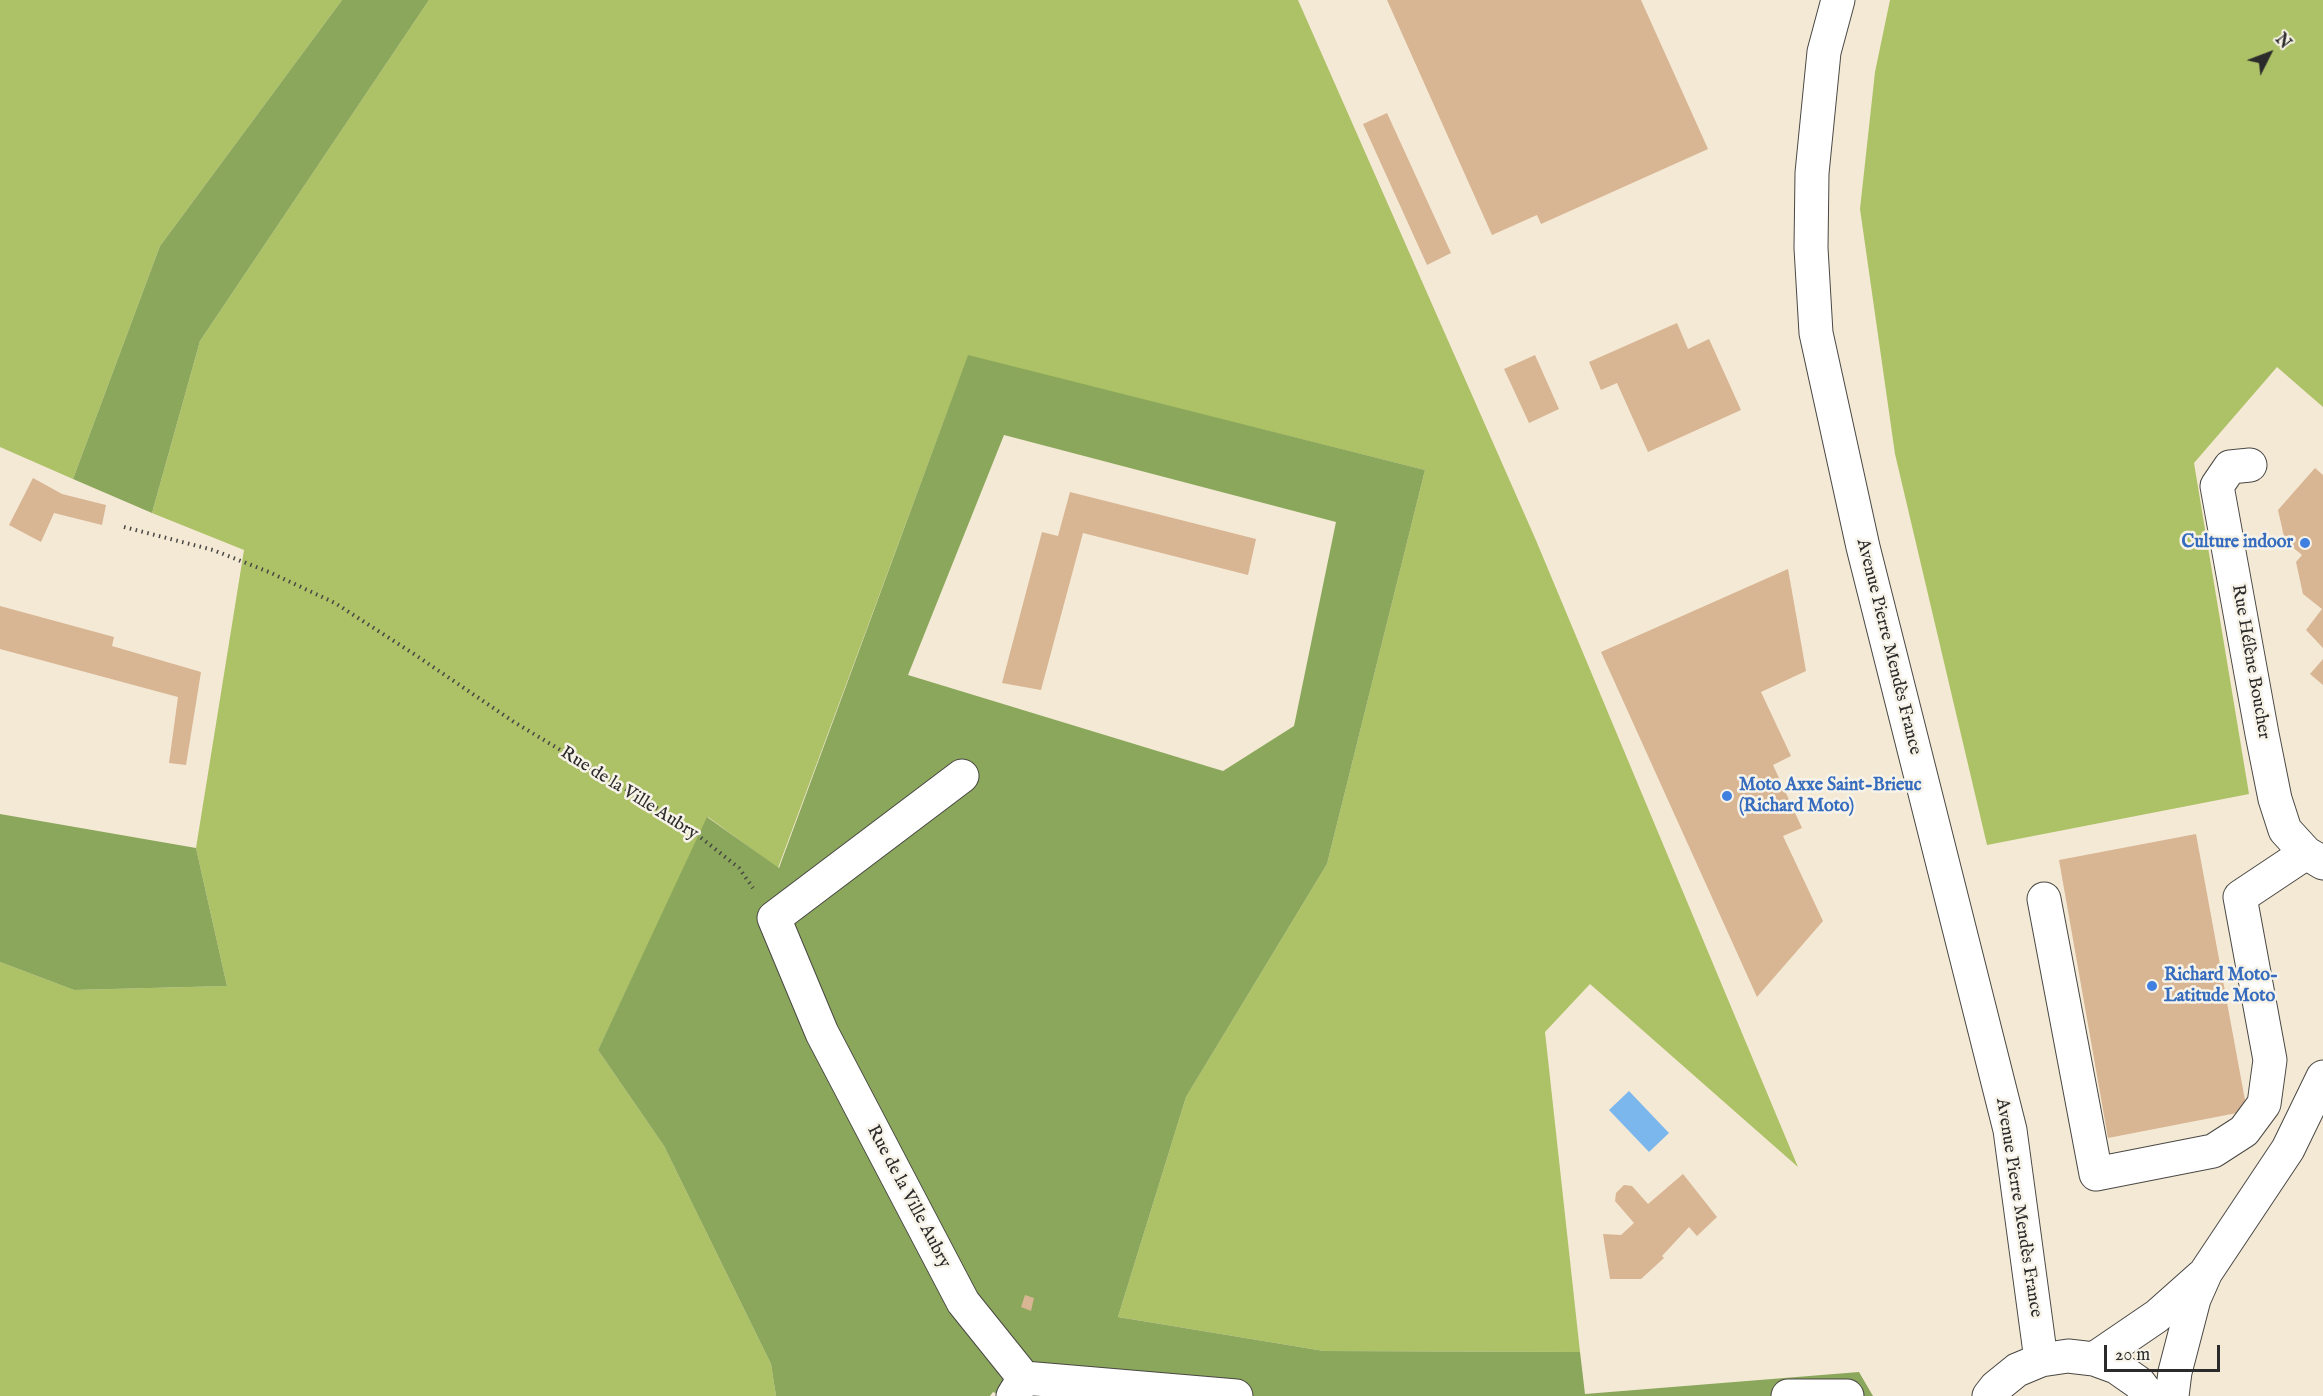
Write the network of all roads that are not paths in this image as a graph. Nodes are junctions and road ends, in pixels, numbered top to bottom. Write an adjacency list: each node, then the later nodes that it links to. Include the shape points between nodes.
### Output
1 (1838, 0): 9 (street, Avenue Pierre Mendès France, via 1824,52 1812,173 1816,333 1865,558 2010,1130)
2 (2250, 465): 4 (street, Rue Hélène Boucher, via 2230,467 2217,486 2275,799 2285,830)
3 (962, 776): 10 (street, Rue de la Ville Aubry, via 774,918 822,1033 963,1302)
4 (2314, 858): 5 (street, via 2240,897 2270,1060 2264,1104 2244,1131 2213,1150 2096,1174)
5 (2044, 898)
6 (2323, 1077): 7 (street, via 2288,1149)
7 (2206, 1272): 8 (street, via 2157,1316); 16 (street, via 2194,1299)
8 (2094, 1359): 9 (street, via 2068,1356); 15 (street, via 2116,1367)
9 (2041, 1360): 14 (street, via 2017,1370)
10 (1018, 1387): 11 (street)
11 (1236, 1396)
12 (1788, 1396): 13 (street)
13 (1847, 1396)
14 (1989, 1396)
15 (2150, 1396)
16 (2172, 1396)

